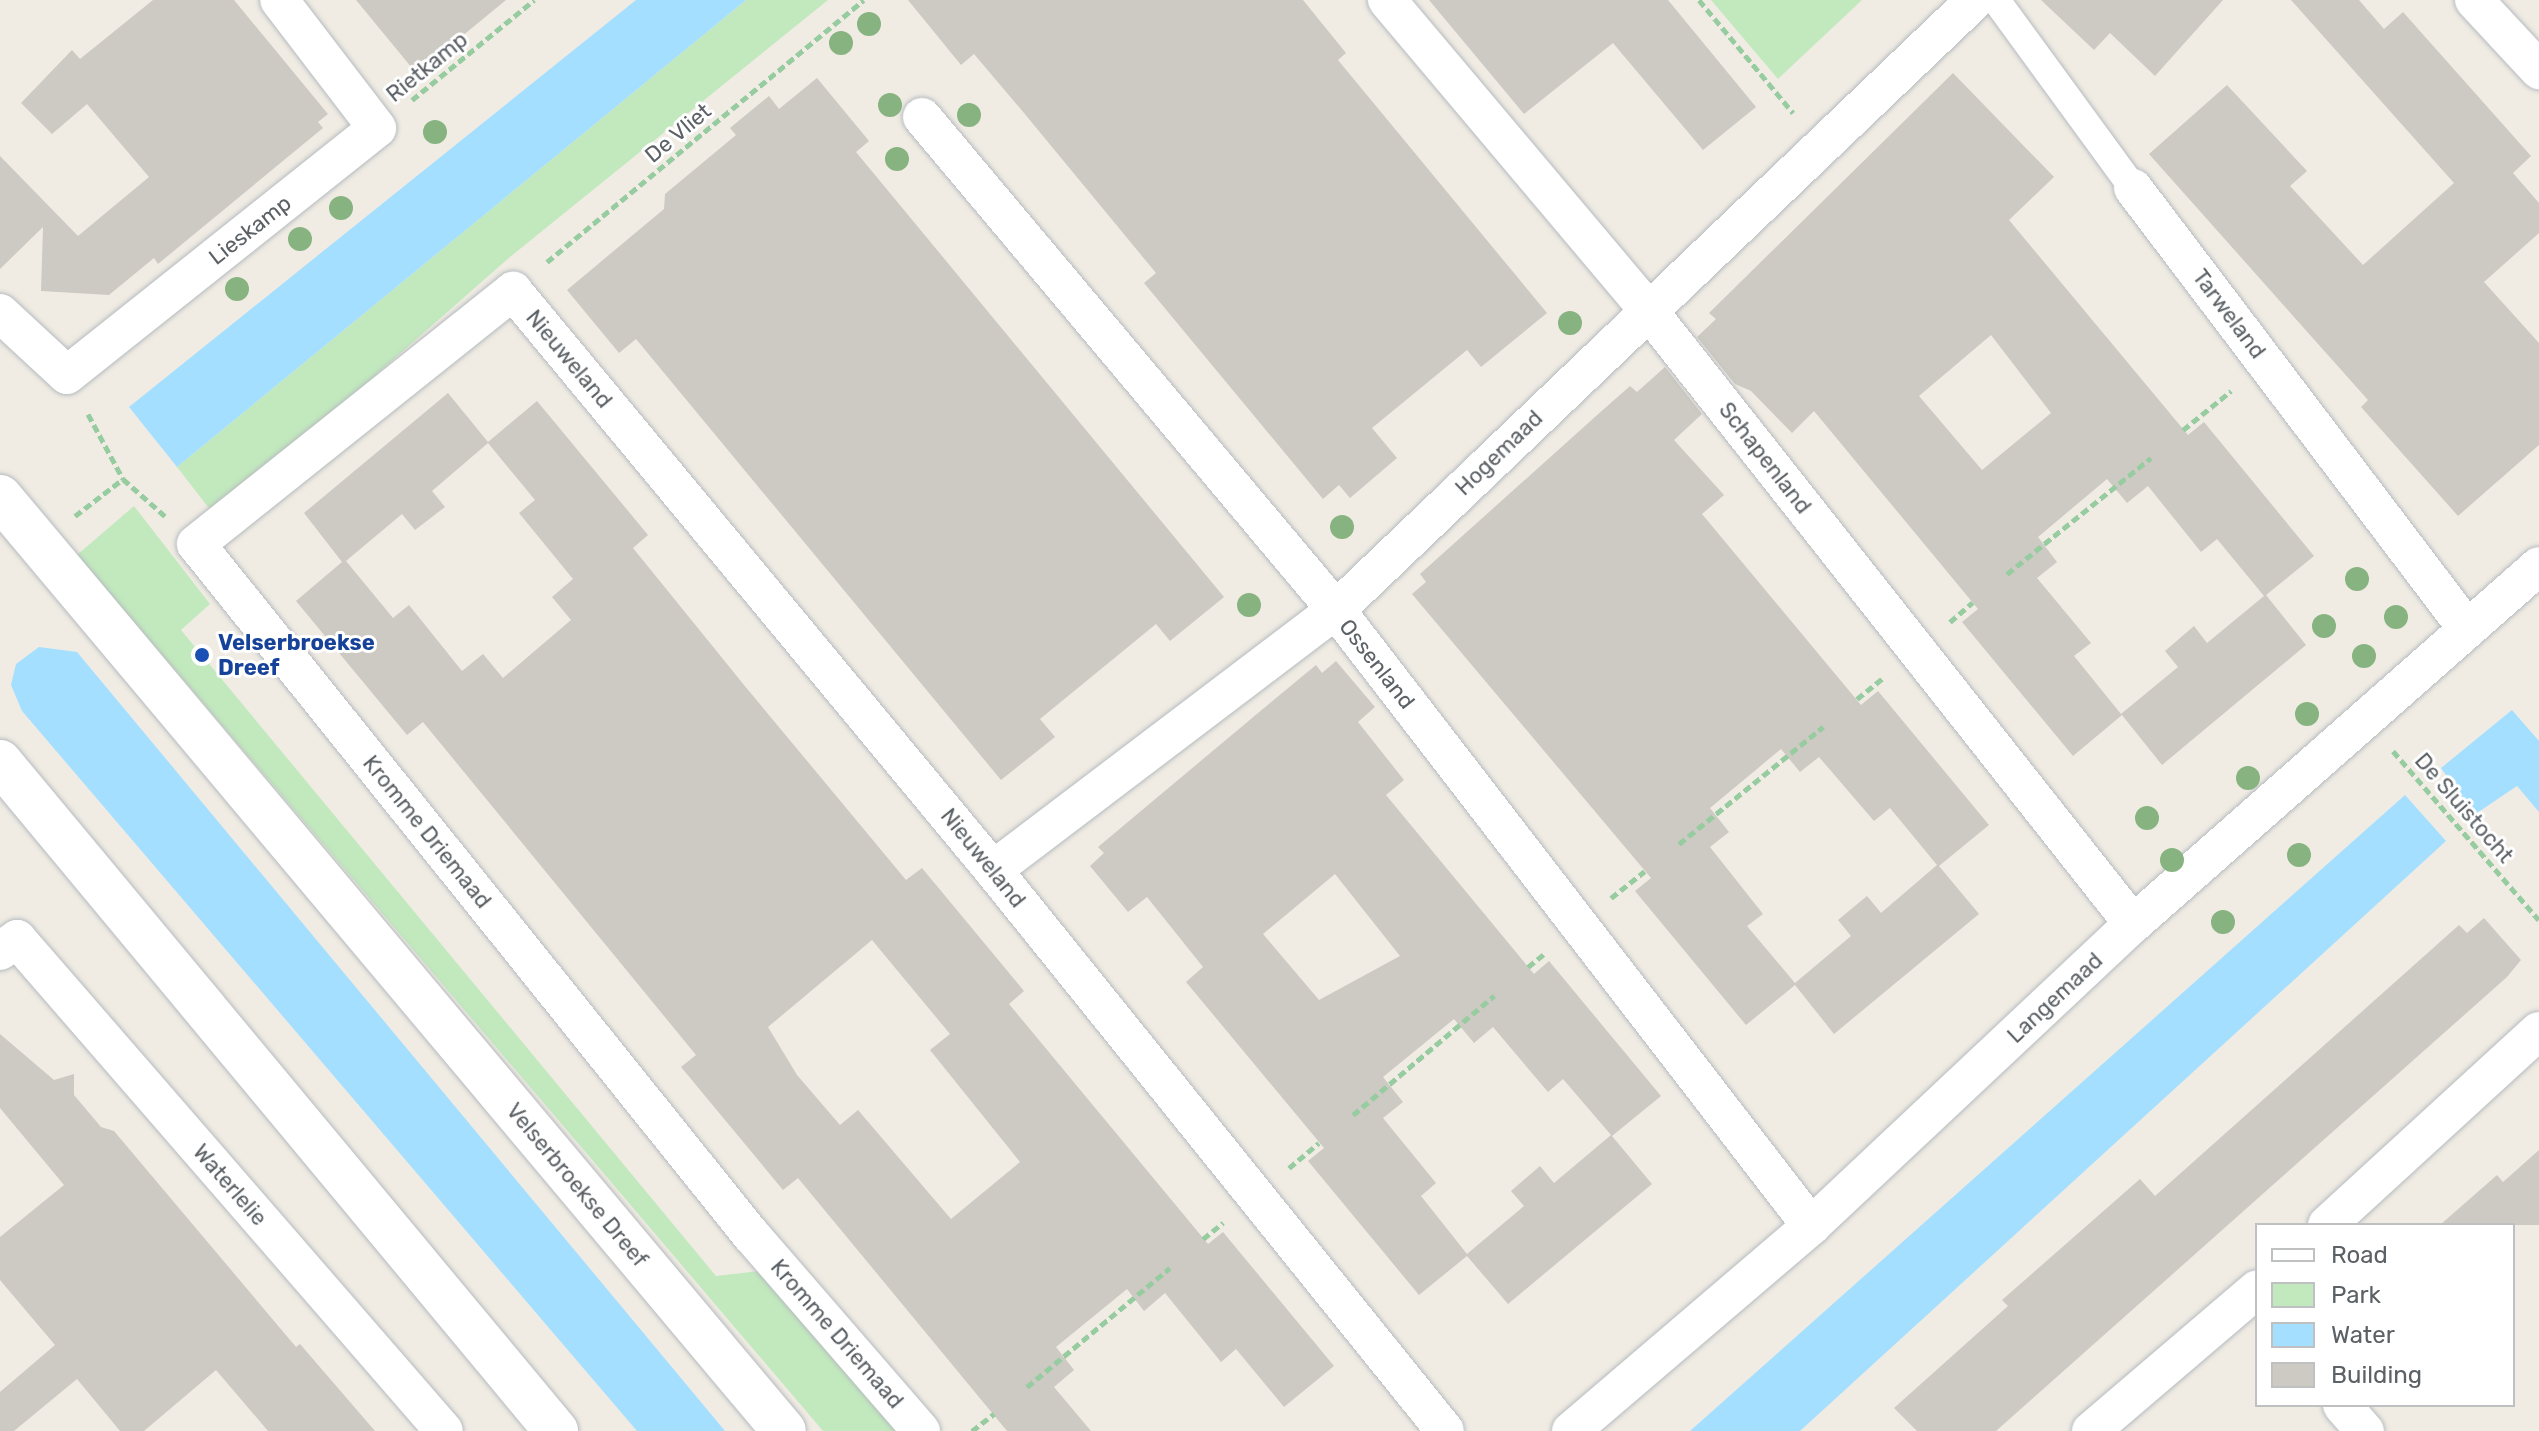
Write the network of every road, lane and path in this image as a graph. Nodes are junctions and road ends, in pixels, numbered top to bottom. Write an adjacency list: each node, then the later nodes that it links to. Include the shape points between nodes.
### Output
1 (279, 0): 11 (street)
2 (534, 0): 11 (path, Rietkamp)
3 (864, 0): 14 (path, De Vliet)
4 (1387, 0): 15 (street, Schapenland)
5 (1699, 0): 12 (path)
6 (1975, 0): 12 (street, Hogemaad)
7 (1996, 0): 13 (street, Tarweland)
8 (2474, 0): 9 (street)
9 (2539, 70)
10 (922, 117): 25 (street, Ossenland)
11 (377, 128): 18 (street, Lieskamp)
12 (1820, 146): 15 (street, Hogemaad)
13 (2133, 188): 17 (street, Tarweland)
14 (513, 291): 22 (street); 31 (street, Nieuweland)
15 (1648, 310): 25 (street, Hogemaad); 33 (street, Schapenland)
16 (0, 313): 18 (street)
17 (2266, 362): 19 (path); 26 (street, Tarweland)
18 (67, 375): 22 (path, via 123,479)
19 (2183, 430)
20 (2151, 458): 24 (path)
21 (0, 497): 48 (main road, Velserbroekse Dreef)
22 (196, 544): 49 (street, Kromme Driemaad, via 751,1235)
23 (2539, 566): 26 (street, Langemaad)
24 (2007, 574)
25 (1336, 610): 31 (street, Hogemaad); 39 (street, Ossenland)
26 (2465, 626): 27 (street, Langemaad)
27 (2364, 717): 32 (path, De Sluistocht); 33 (street, Langemaad)
28 (1823, 727): 30 (path)
29 (0, 762): 47 (main road)
30 (1679, 844)
31 (993, 870): 45 (street, Nieuweland)
32 (2539, 920)
33 (2133, 924): 39 (street, Langemaad)
34 (8, 945): 46 (street, Waterlelie)
35 (1494, 996): 37 (path)
36 (2539, 1031): 38 (street)
37 (1353, 1115)
38 (2329, 1223)
39 (1811, 1226): 51 (street, Langemaad)
40 (1170, 1268): 42 (path)
41 (2253, 1299): 52 (street)
42 (1027, 1387)
43 (2344, 1407): 53 (street)
44 (994, 1414): 50 (path)
45 (1433, 1427)
46 (444, 1431)
47 (556, 1431)
48 (784, 1431)
49 (921, 1431)
50 (972, 1431)
51 (1571, 1431)
52 (2091, 1431)
53 (2365, 1431)

